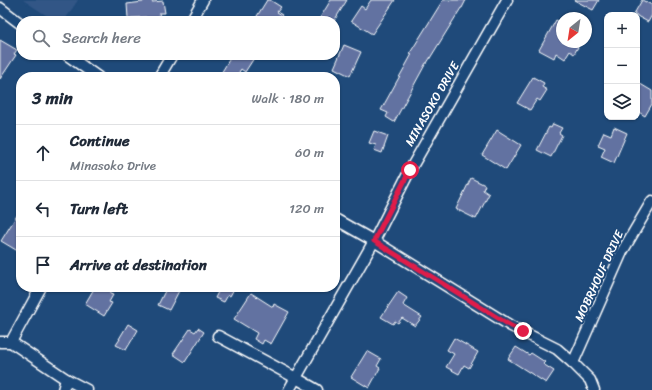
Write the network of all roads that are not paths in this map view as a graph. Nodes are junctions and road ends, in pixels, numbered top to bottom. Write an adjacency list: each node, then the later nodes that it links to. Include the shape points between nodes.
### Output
1 (203, 0): 4 (street)
2 (507, 0): 12 (street, MINASOKO DRIVE, via 410,170)
3 (0, 8): 5 (street)
4 (194, 16)
5 (16, 20)
6 (74, 60): 8 (street)
7 (169, 60): 9 (street)
8 (91, 72)
9 (162, 72)
10 (652, 201): 17 (street, MOBRHOUF DRIVE, via 622,252)
11 (340, 222): 12 (street)
12 (374, 241): 17 (street, via 511,326 557,349); 18 (street, MINASOKO DRIVE)
13 (38, 292): 16 (street)
14 (218, 336): 18 (street)
15 (0, 342): 16 (street)
16 (11, 342): 19 (street)
17 (573, 363): 24 (street, via 590,380)
18 (296, 378): 22 (street, MINASOKO DRIVE); 23 (street)
19 (66, 379): 20 (street); 21 (street)
20 (63, 390)
21 (87, 390)
22 (289, 390)
23 (317, 390)
24 (594, 390)

